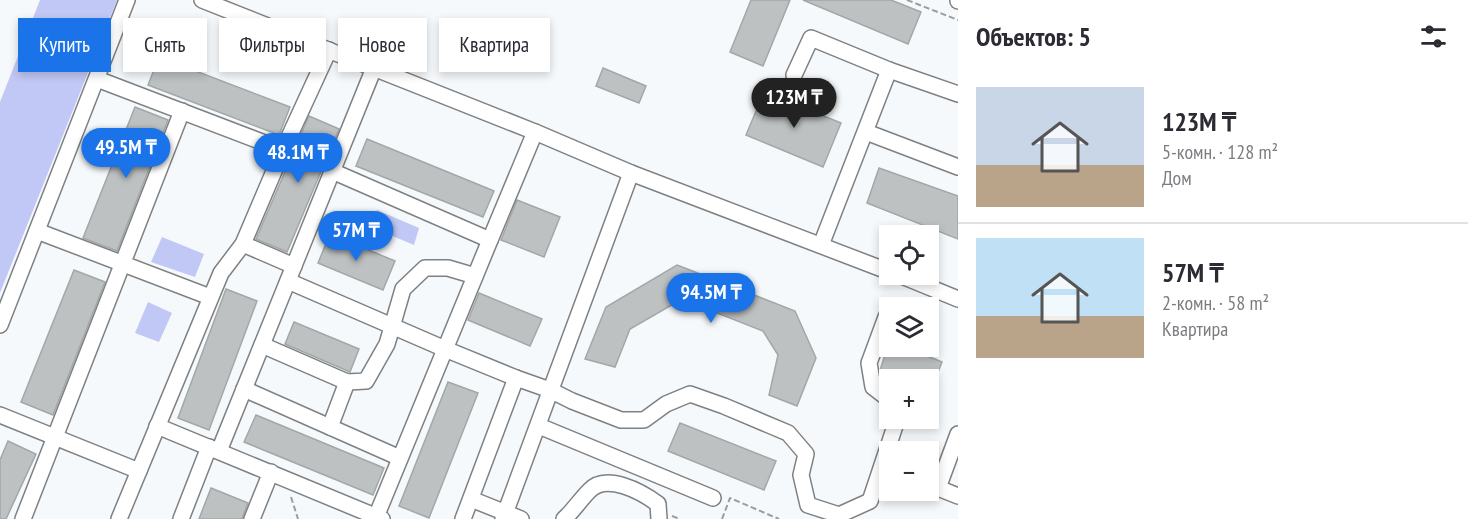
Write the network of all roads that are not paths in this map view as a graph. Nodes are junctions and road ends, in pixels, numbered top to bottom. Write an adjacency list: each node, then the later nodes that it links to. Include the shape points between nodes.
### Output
1 (127, 0): 9 (street)
2 (202, 0): 3 (street)
3 (329, 50): 4 (street); 14 (street)
4 (338, 54)
5 (889, 70): 8 (street, via 811,38); 10 (street); 13 (street)
6 (372, 72): 16 (street)
7 (384, 72): 12 (street)
8 (794, 75)
9 (97, 79): 11 (street); 18 (street)
10 (958, 94)
11 (182, 111): 14 (street); 22 (street)
12 (536, 132): 17 (street); 19 (street)
13 (866, 132): 15 (street); 21 (street)
14 (283, 150): 20 (street)
15 (958, 167)
16 (332, 171): 19 (street); 23 (street)
17 (631, 173): 21 (street); 38 (street)
18 (37, 231): 22 (street); 30 (street)
19 (490, 240): 25 (street)
20 (243, 244): 23 (street); 28 (street, via 221,273)
21 (821, 244): 24 (street)
22 (123, 265): 28 (street); 46 (street)
23 (294, 266): 26 (street)
24 (879, 268)
25 (475, 276): 31 (street, via 448,268 425,268 403,289); 34 (street)
26 (288, 281): 31 (street); 33 (street)
27 (924, 285): 29 (street)
28 (210, 297): 41 (street)
29 (958, 299)
30 (0, 325)
31 (392, 327): 34 (street); 36 (street, via 366,381)
32 (879, 335): 39 (street, via 868,363 873,387)
33 (261, 345): 36 (street); 37 (street)
34 (445, 349): 35 (street); 48 (street)
35 (516, 378): 38 (street); 53 (street)
36 (347, 382): 43 (street)
37 (244, 389): 43 (street); 47 (street)
38 (550, 390): 42 (street); 44 (street, via 621,420 644,420 666,404 690,394 778,429 806,454 801,475 808,505 838,515 870,501)
39 (879, 392)
40 (0, 415): 46 (street)
41 (157, 426): 47 (street); 49 (street)
42 (539, 426): 52 (street); 54 (street)
43 (330, 427): 48 (street)
44 (894, 429)
45 (958, 434): 51 (street, via 938,488)
46 (56, 438): 49 (street); 56 (street)
47 (214, 449): 50 (street); 58 (street)
48 (400, 458): 55 (street)
49 (139, 471): 57 (street)
50 (272, 472): 55 (street); 59 (street)
51 (958, 496)
52 (713, 498)
53 (471, 499): 54 (street); 60 (street)
54 (505, 516): 61 (street)
55 (379, 518)
56 (23, 519)
57 (119, 519)
58 (181, 519)
59 (252, 519)
60 (463, 519)
61 (521, 519)
62 (564, 519): 63 (street, via 591,489 609,483 641,491 658,504)
63 (659, 519)

